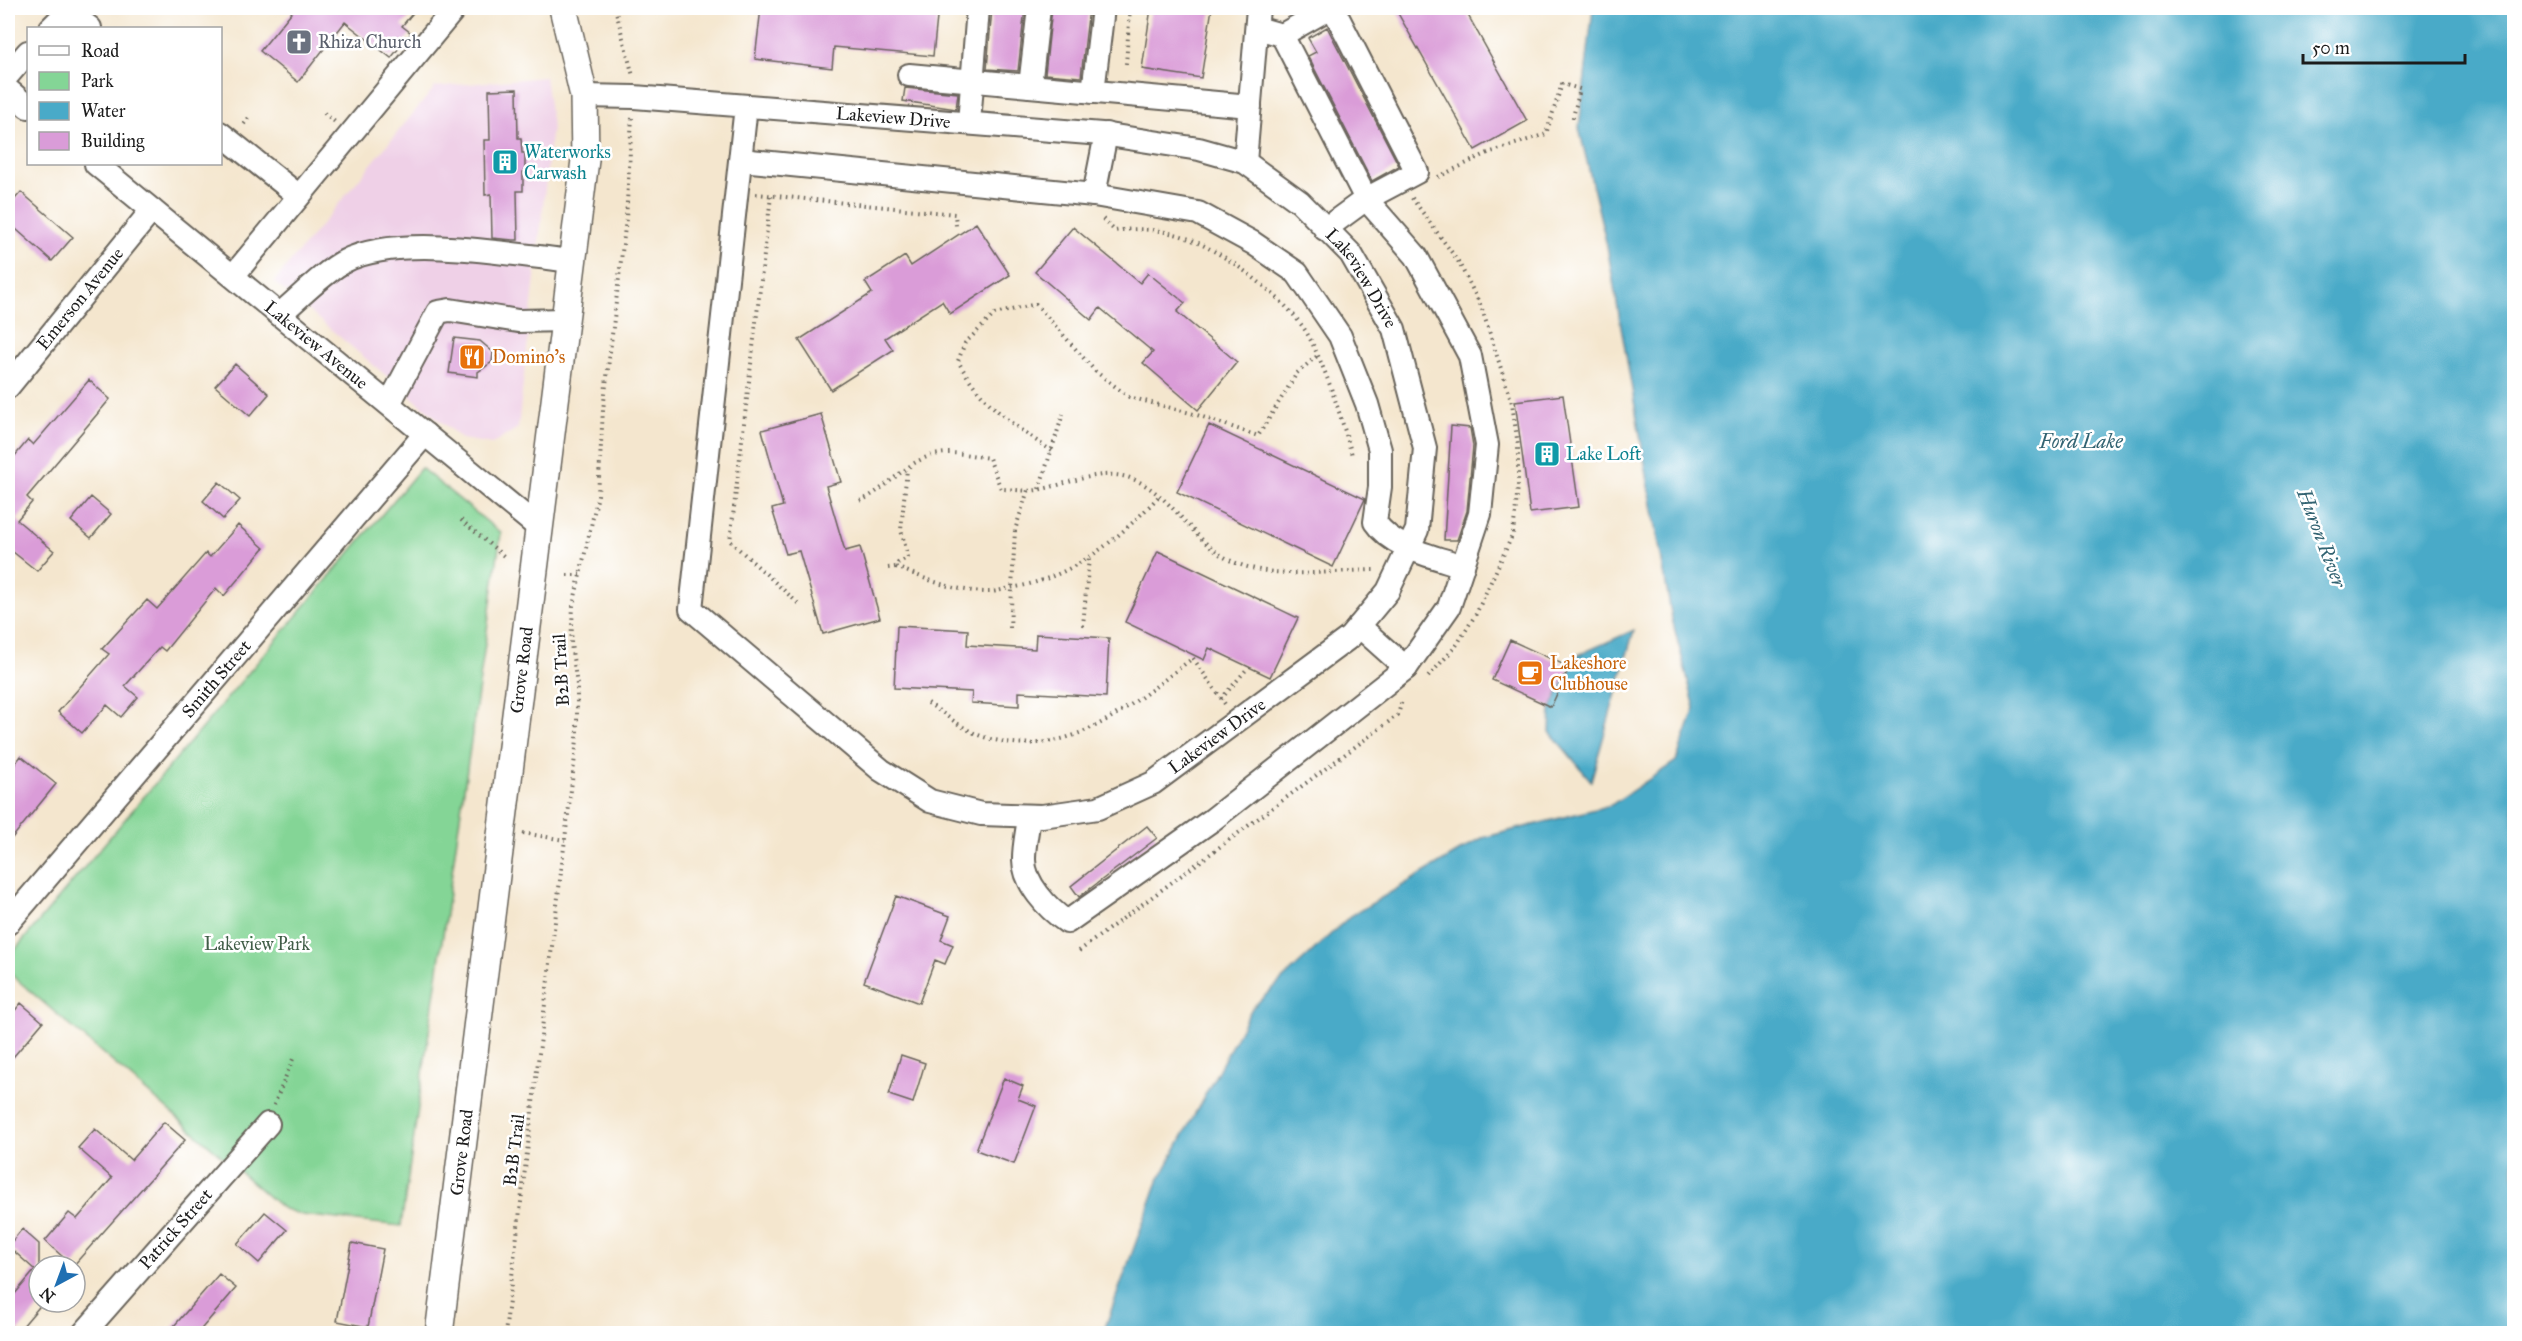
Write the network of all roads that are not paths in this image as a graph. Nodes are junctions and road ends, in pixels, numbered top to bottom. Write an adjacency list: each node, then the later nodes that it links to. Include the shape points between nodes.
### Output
1 (455, 8): 29 (street)
2 (563, 8): 18 (main road, Grove Road)
3 (978, 8): 14 (street)
4 (1039, 8): 15 (street)
5 (1103, 8): 17 (street)
6 (1331, 8): 10 (street); 30 (street, via 1417,172)
7 (1257, 17): 10 (street); 21 (street)
8 (52, 27): 9 (street, via 68,10)
9 (89, 27)
10 (1282, 35): 30 (street)
11 (27, 53): 12 (street)
12 (8, 75)
13 (909, 75): 14 (street)
14 (972, 81): 15 (street); 22 (street)
15 (1030, 86): 17 (street)
16 (8, 90): 19 (street)
17 (1093, 92): 21 (street)
18 (584, 96): 20 (street); 33 (main road, Grove Road, via 585,160)
19 (27, 106)
20 (747, 106): 22 (street, Lakeview Drive); 25 (street, Lakeview Drive)
21 (1250, 106): 26 (street)
22 (969, 123): 23 (street, Lakeview Drive)
23 (1106, 134): 26 (street, Lakeview Drive, via 1199,149); 28 (street)
24 (222, 135): 29 (street)
25 (741, 160): 28 (street); 45 (street, Lakeview Drive, via 691,609 881,770 930,801 981,814)
26 (1245, 162): 32 (street, Lakeview Drive, via 1300,202)
27 (97, 165): 31 (street, Lakeview Avenue)
28 (1092, 194): 41 (street, via 1198,213 1297,273 1340,336 1367,404 1380,450 1375,522 1383,533)
29 (299, 196): 34 (street)
30 (1366, 198): 32 (street); 42 (street, via 1416,256 1470,356 1487,445 1480,514)
31 (152, 210): 34 (street, Lakeview Avenue); 37 (street, Emerson Avenue)
32 (1325, 229): 41 (street, Lakeview Drive, via 1351,254 1394,329 1425,448 1417,530)
33 (573, 261): 35 (street, via 430,247 380,250 344,262); 36 (main road, Grove Road)
34 (233, 276): 35 (street, Lakeview Avenue)
35 (280, 314): 38 (street, Lakeview Avenue)
36 (565, 320): 38 (street, via 518,321 450,310 438,312); 40 (main road, Grove Road)
37 (8, 387)
38 (389, 404): 39 (street, Lakeview Avenue)
39 (425, 434): 40 (street, Lakeview Avenue); 46 (street, Smith Street)
40 (538, 527): 49 (main road, Grove Road)
41 (1408, 547): 42 (street); 43 (street, Lakeview Drive, via 1388,591)
42 (1463, 566): 44 (street, via 1449,606)
43 (1359, 626): 44 (street); 45 (street, Lakeview Drive, via 1350,638 1154,783 1098,808)
44 (1406, 668): 45 (street, via 1212,820 1067,922 1052,912 1033,886 1023,860)
45 (1029, 816)
46 (8, 922)
47 (268, 1124): 48 (street, Patrick Street)
48 (82, 1334)
49 (439, 1334)

